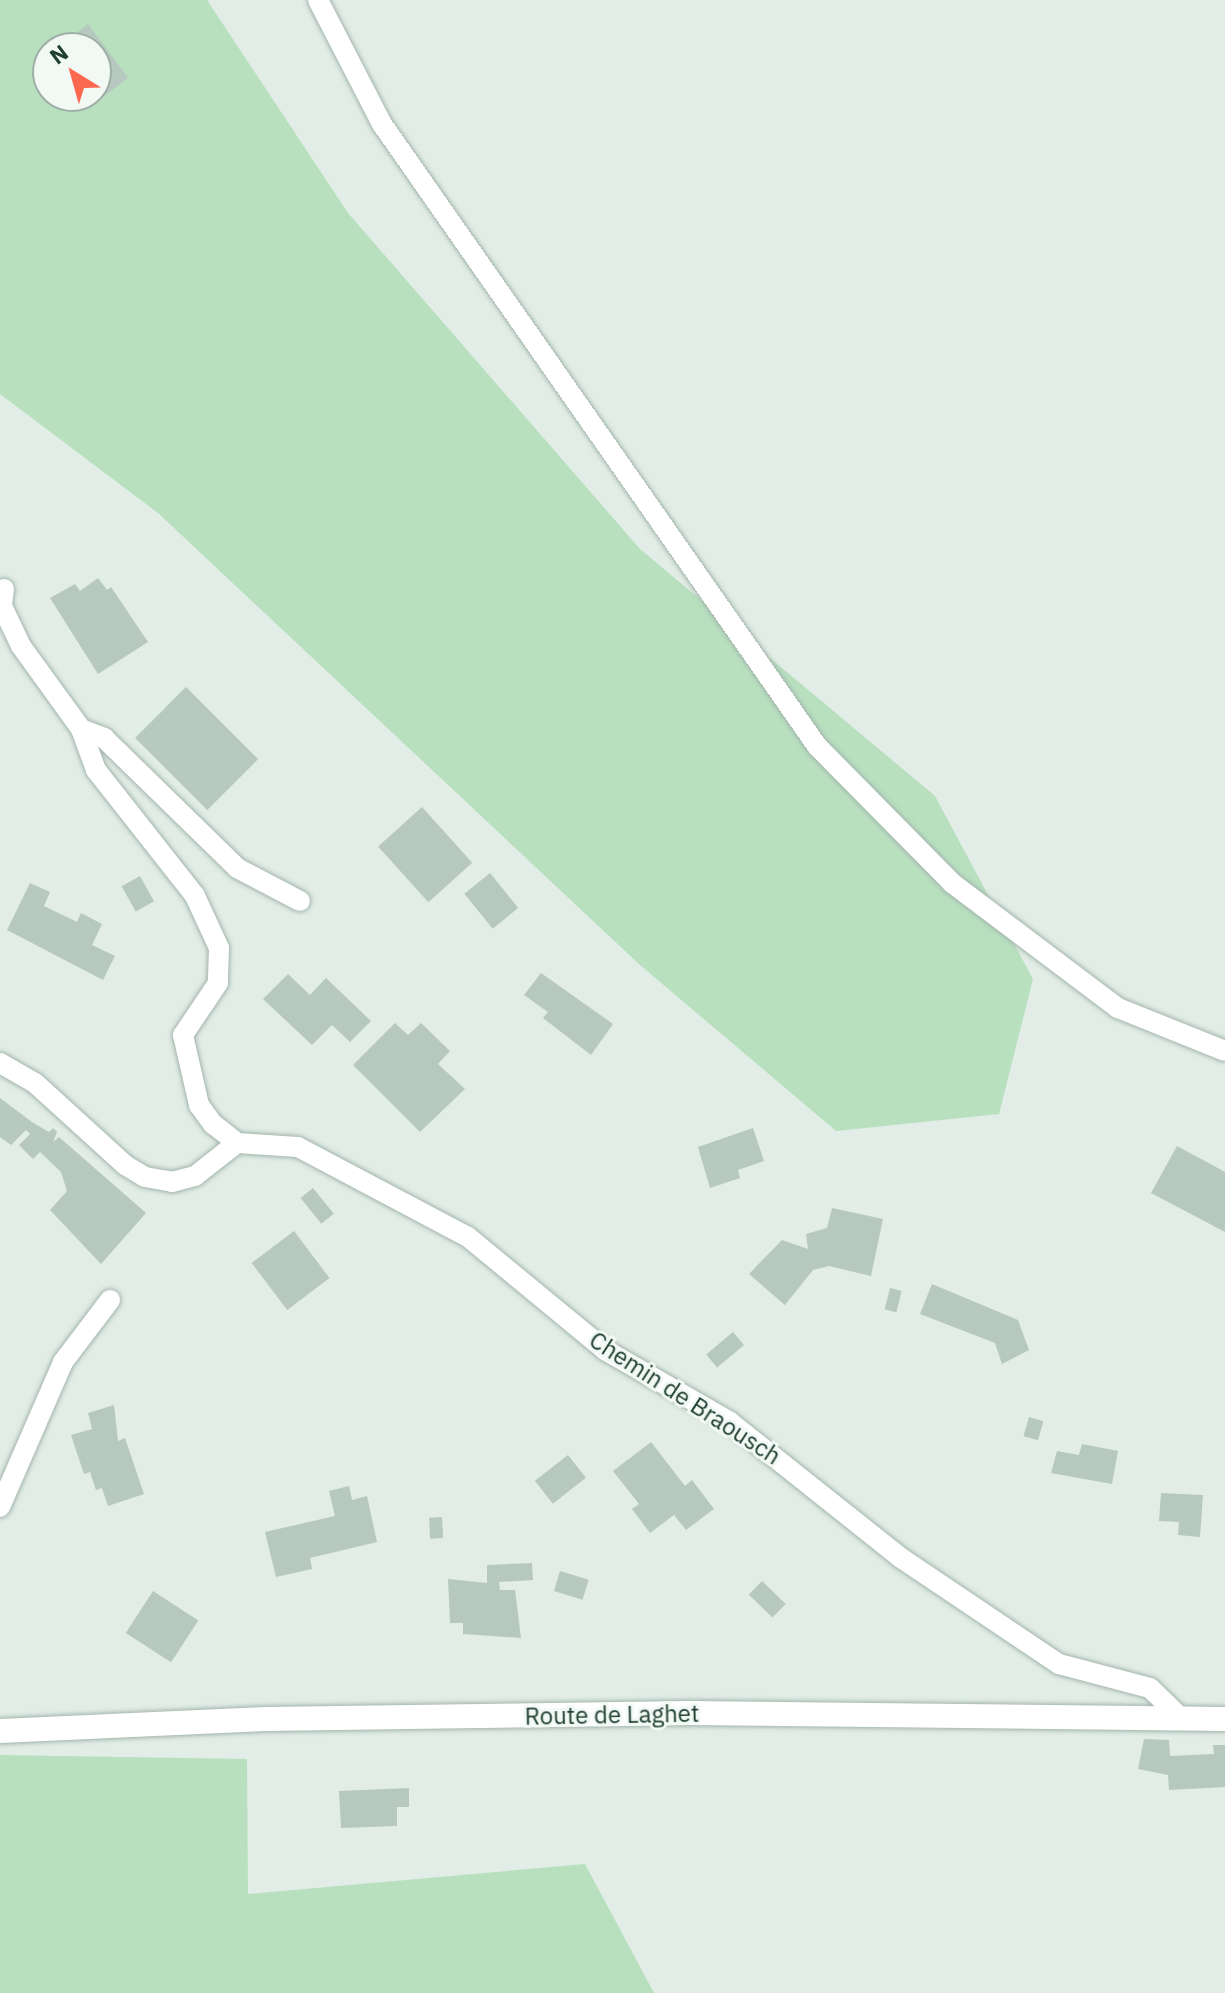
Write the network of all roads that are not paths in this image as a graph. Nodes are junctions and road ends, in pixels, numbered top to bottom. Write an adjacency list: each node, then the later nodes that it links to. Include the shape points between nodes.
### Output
1 (318, 0): 5 (lane, via 382,124 817,746 952,883 1118,1008)
2 (4, 589): 3 (lane, via 2,606 21,646)
3 (81, 729): 4 (lane, via 104,738 237,868); 7 (lane, via 96,770 166,853 219,948 218,983 183,1035 199,1105)
4 (300, 901)
5 (1225, 1051)
6 (0, 1063): 7 (lane, via 35,1083 145,1177 172,1182 195,1176)
7 (237, 1143): 10 (lane, Chemin de Braousch, via 298,1147 468,1237 605,1350 730,1422 901,1558 1059,1664 1150,1688)
8 (110, 1300): 9 (lane, via 63,1362)
9 (0, 1507)
10 (1182, 1719): 11 (main road, Route de Laghet); 12 (main road, Route de Laghet, via 690,1713 265,1719)
11 (1225, 1719)
12 (0, 1731)

